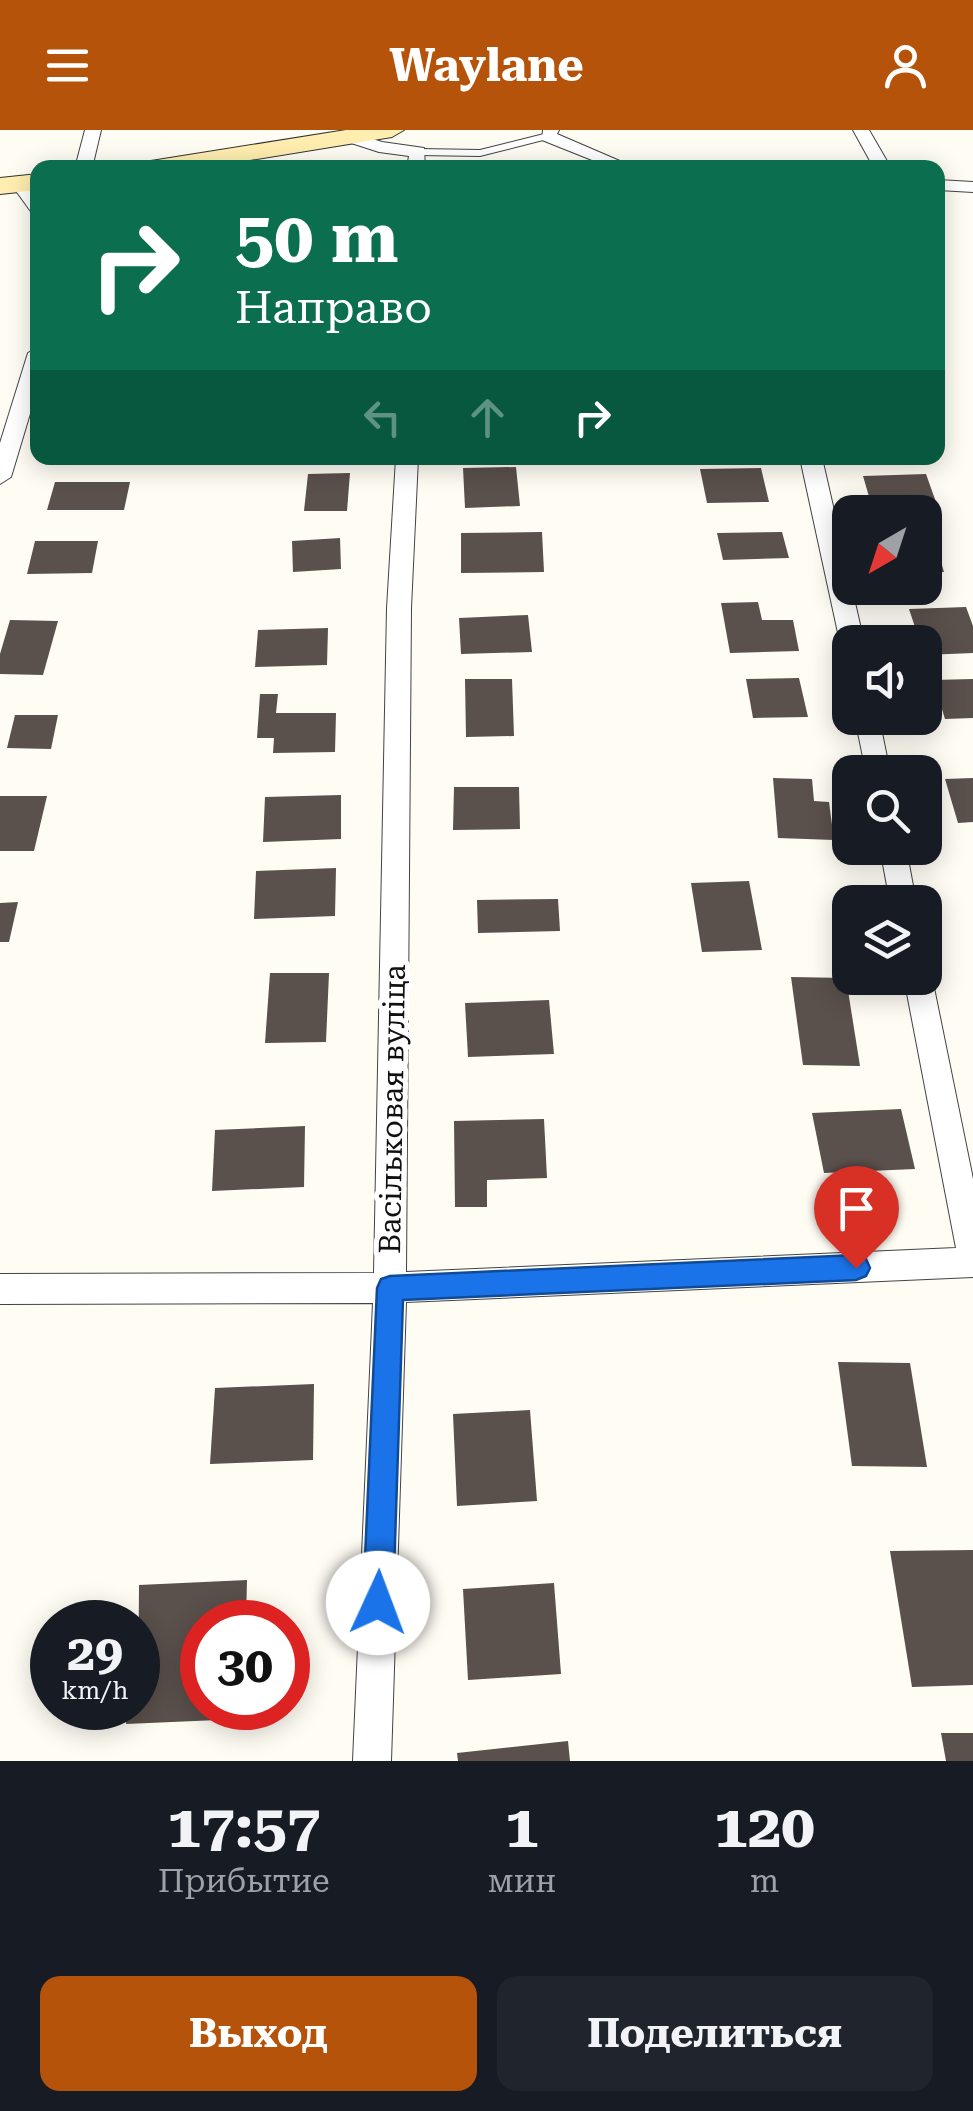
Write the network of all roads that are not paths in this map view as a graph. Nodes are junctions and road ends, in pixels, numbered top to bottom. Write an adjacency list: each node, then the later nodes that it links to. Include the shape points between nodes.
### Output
1 (93, 130): 6 (street)
2 (392, 130): 5 (main road)
3 (861, 130): 10 (street)
4 (550, 133): 8 (lane, via 480,153); 9 (street)
5 (351, 137): 7 (main road); 8 (street)
6 (84, 160)
7 (203, 160)
8 (417, 160)
9 (610, 160)
10 (878, 160)
11 (945, 186): 12 (street)
12 (973, 188)
13 (30, 379): 16 (street)
14 (407, 465): 20 (street, Васільковая вуліца)
15 (814, 465): 17 (street)
16 (0, 477)
17 (848, 625)
18 (921, 995): 19 (street)
19 (973, 1259): 20 (street)
20 (390, 1288): 21 (street); 22 (street, Васільковая вуліца)
21 (0, 1289)
22 (372, 1761)

